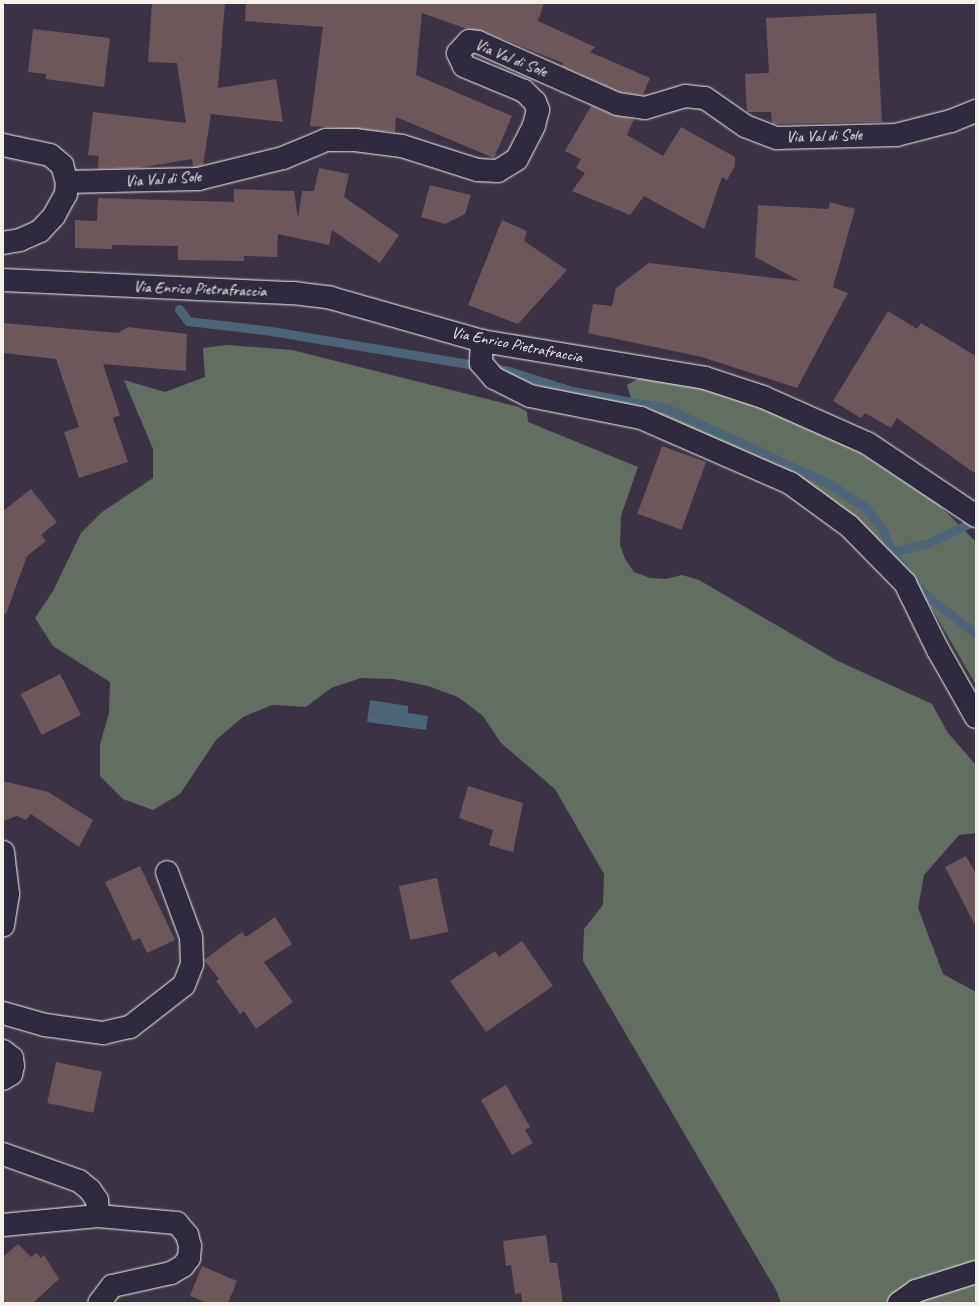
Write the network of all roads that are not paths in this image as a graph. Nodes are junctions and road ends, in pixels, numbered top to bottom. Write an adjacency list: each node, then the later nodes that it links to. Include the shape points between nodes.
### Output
1 (976, 111): 3 (street, Via Val di Sole, via 951,121 896,134 777,138 745,126 705,98 685,96 645,108 617,104 469,40 458,53 464,66 524,92 536,102 538,110 534,125 517,159 498,171 477,170 402,146 355,140 326,140 283,158 198,179)
2 (3, 145): 3 (street, via 50,155 62,165)
3 (67, 182): 4 (street, via 66,194 54,216 40,231 20,240)
4 (3, 243)
5 (3, 280): 6 (street, Via Enrico Pietrafraccia, via 293,293 331,298)
6 (482, 341): 7 (street, Via Enrico Pietrafraccia, via 705,378 763,397 867,443); 8 (street, via 481,363 494,378 530,396 641,418 790,483 849,526 905,583 938,650)
7 (976, 516)
8 (976, 717)
9 (3, 852): 11 (street, via 8,894)
10 (167, 872): 12 (street, via 191,937 192,964 184,985 130,1026 103,1033 45,1025)
11 (3, 926)
12 (3, 1012)
13 (3, 1051): 14 (street, via 12,1058 13,1066 11,1074)
14 (3, 1079)
15 (3, 1154): 16 (street, via 79,1182 90,1190 97,1200)
16 (98, 1216): 17 (street); 19 (street, via 177,1223 187,1235 190,1246 189,1258 183,1266 170,1273 112,1286)
17 (3, 1225)
18 (976, 1272): 20 (street, via 916,1291)
19 (99, 1303)
20 (899, 1303)

